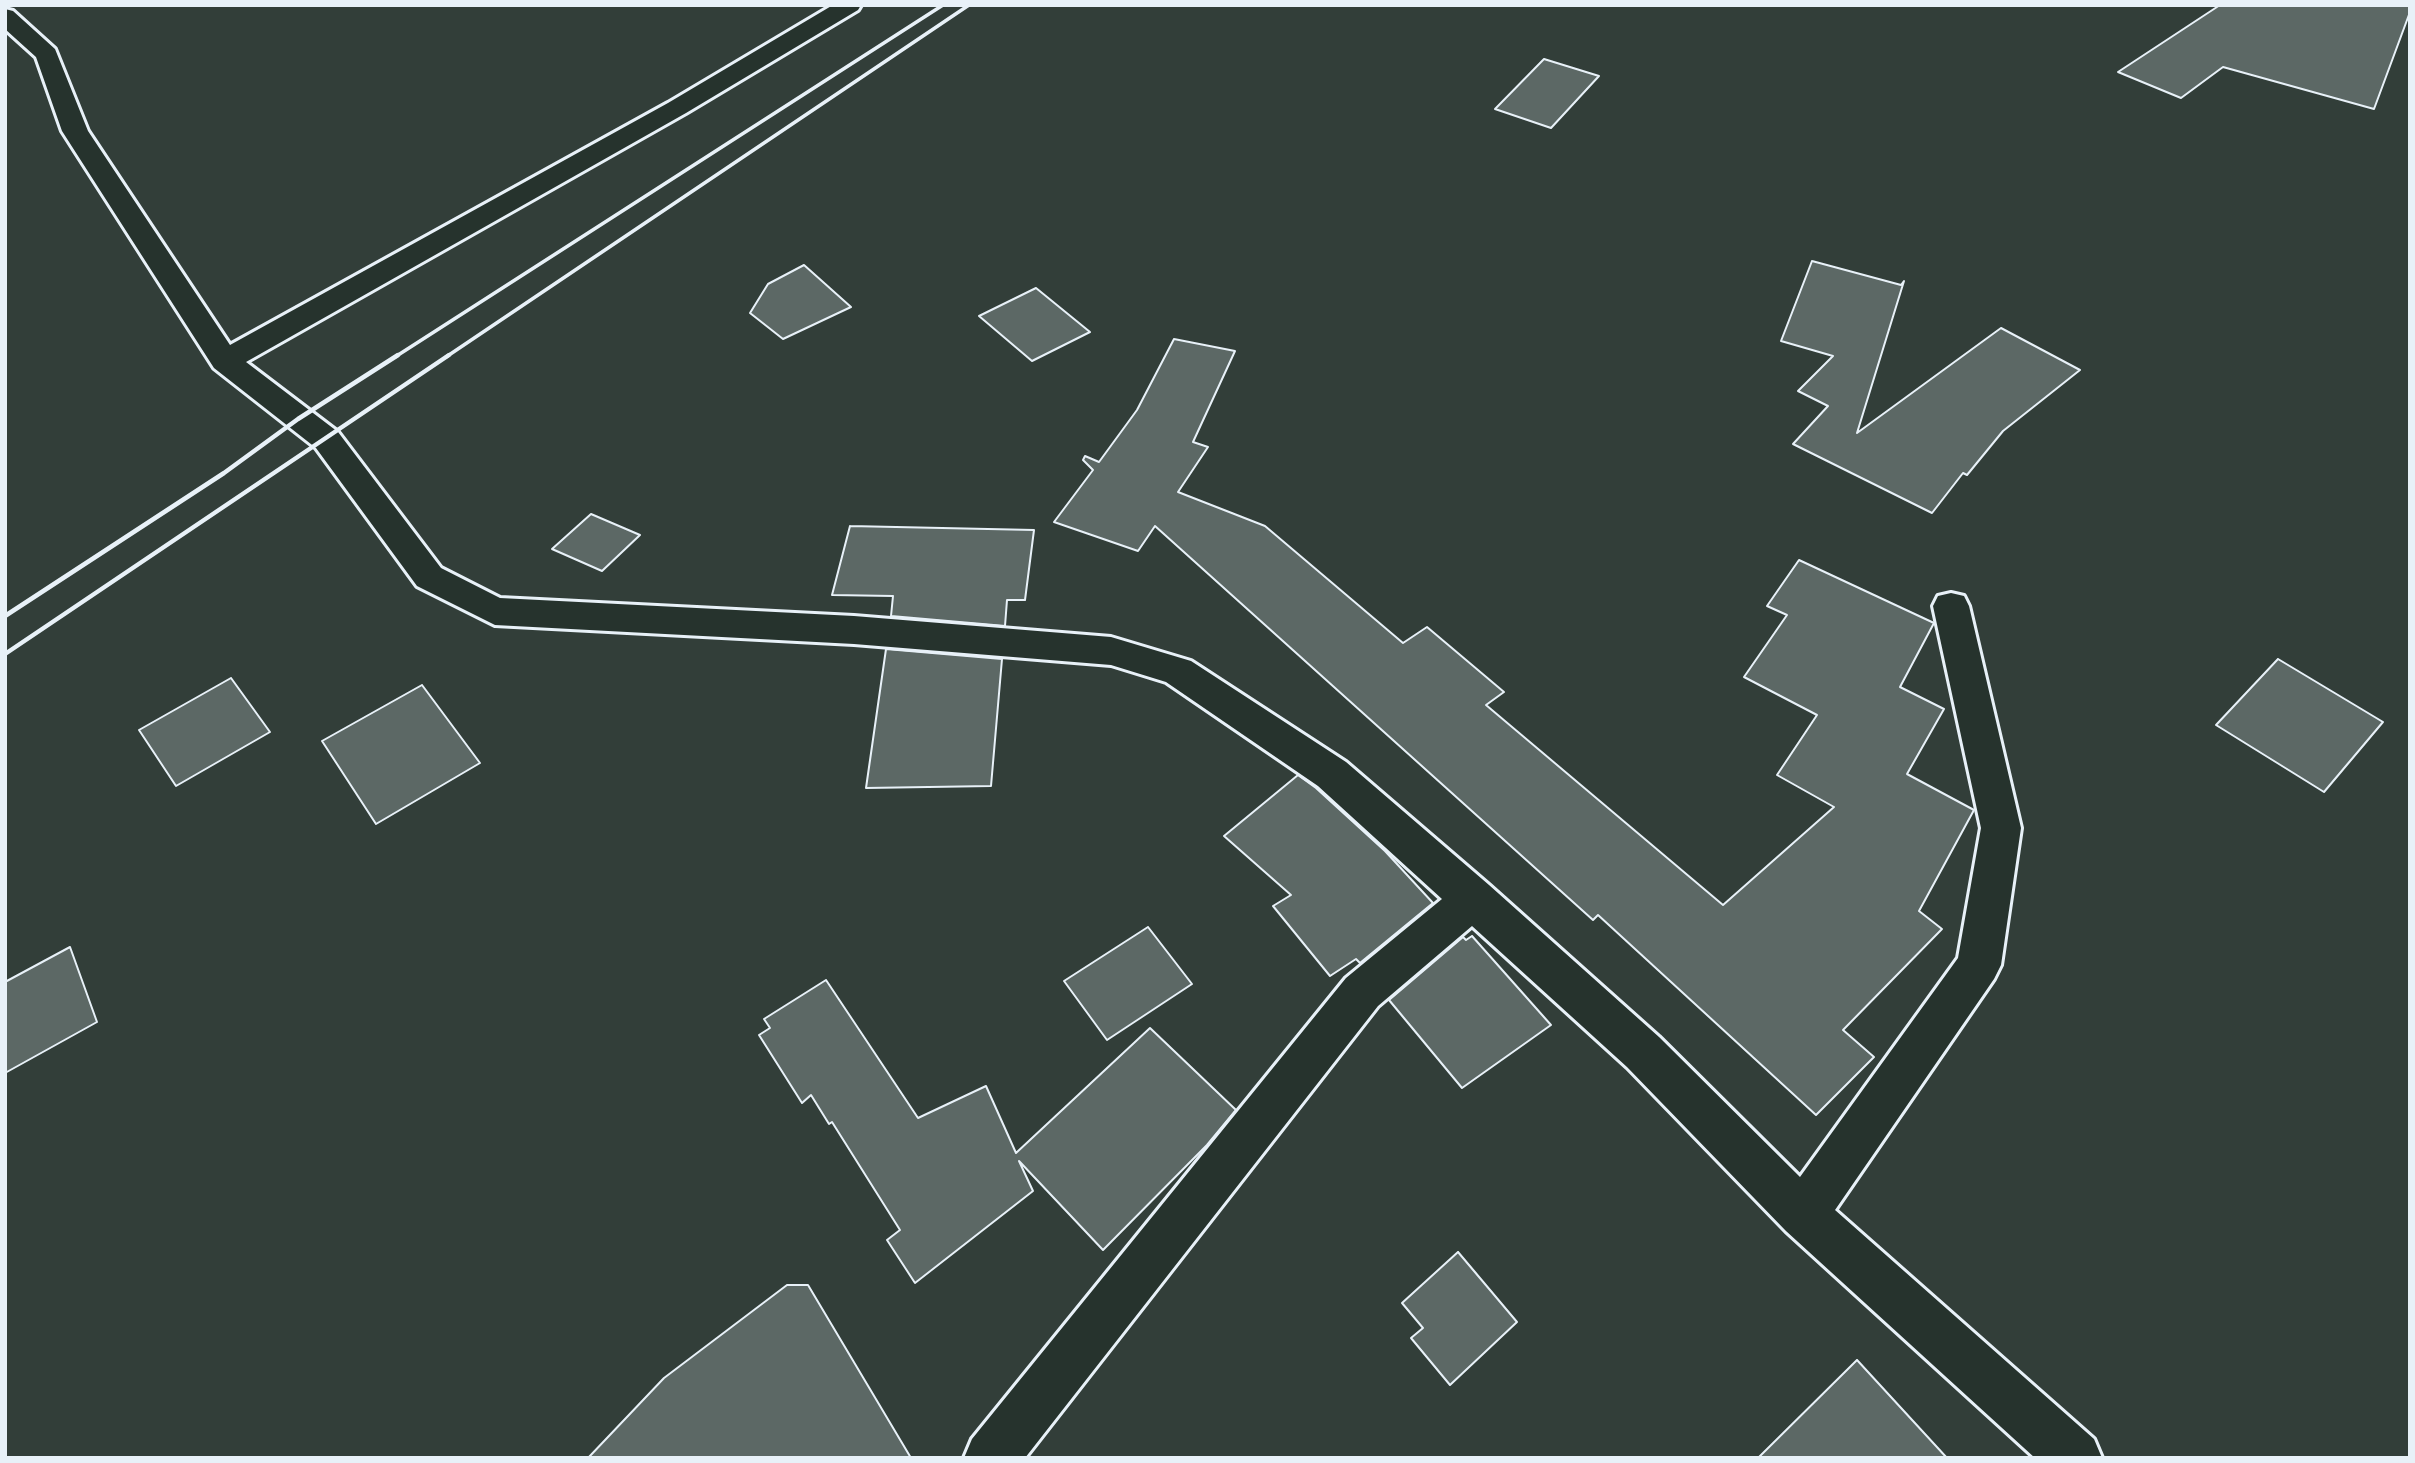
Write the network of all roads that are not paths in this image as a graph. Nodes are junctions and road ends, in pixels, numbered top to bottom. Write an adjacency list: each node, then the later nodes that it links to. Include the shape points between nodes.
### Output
1 (850, 5): 3 (street, via 677,108)
2 (5, 16): 3 (street, via 47,54 75,131)
3 (225, 361): 5 (street, via 327,440 429,577 495,611 854,630 1122,654 1178,671 1332,774)
4 (1951, 606): 6 (street, via 2001,828 1979,965)
5 (1474, 898): 6 (street, via 1643,1052); 7 (street, via 1362,992)
6 (1803, 1214): 8 (street)
7 (991, 1458)
8 (2075, 1458)

